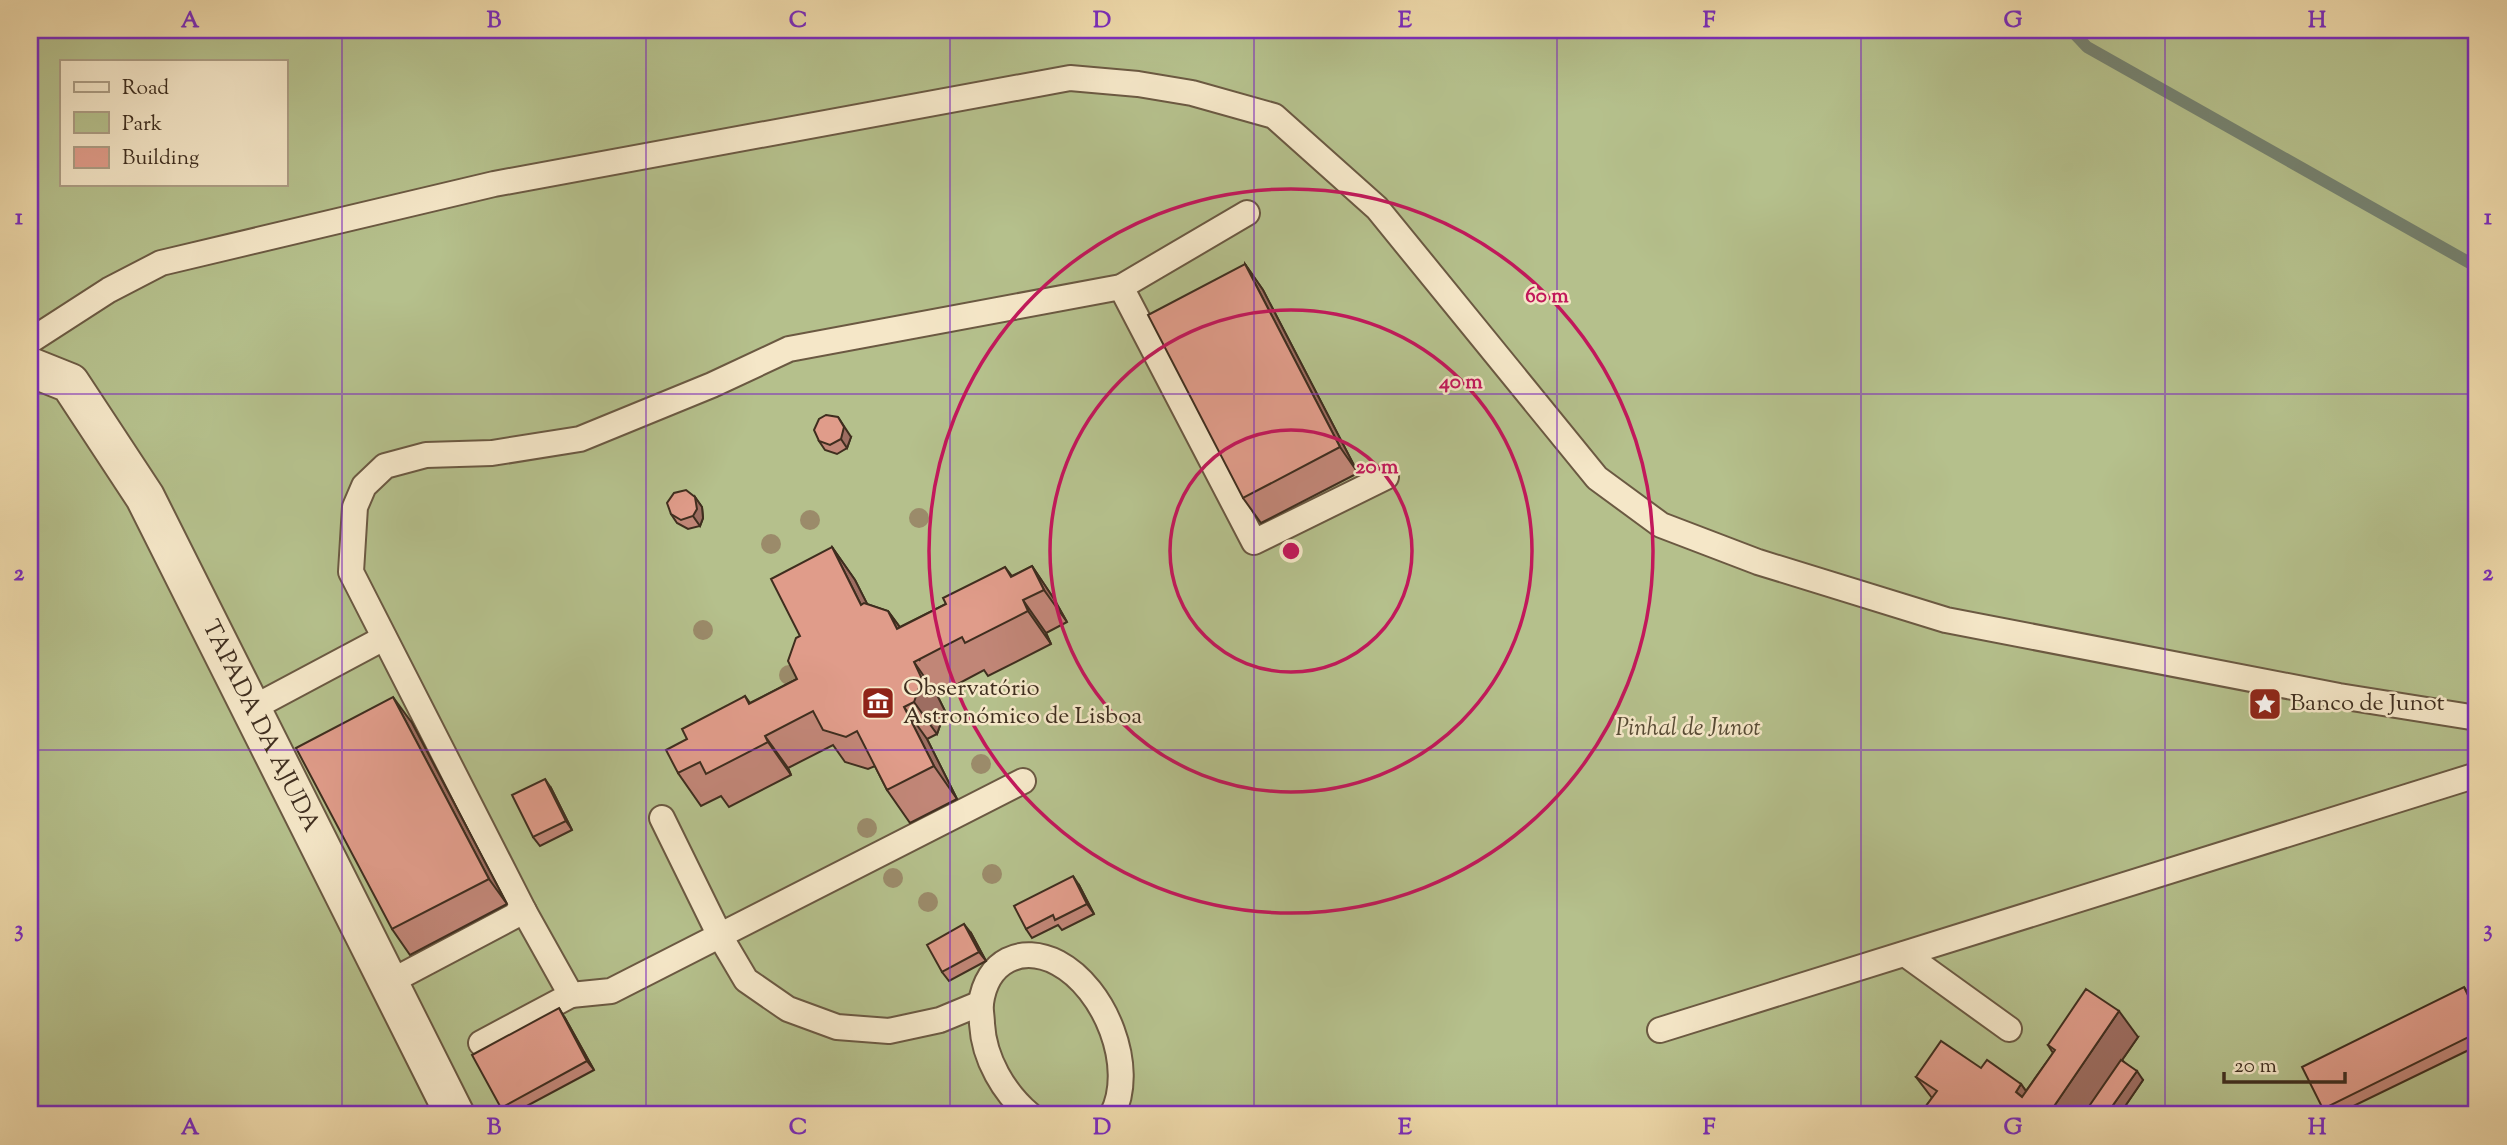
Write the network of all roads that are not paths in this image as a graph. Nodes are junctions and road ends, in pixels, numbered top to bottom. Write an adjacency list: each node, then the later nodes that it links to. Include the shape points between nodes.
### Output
1 (1247, 213): 2 (lane)
2 (1121, 287): 5 (lane, via 1254,542); 6 (lane, via 789,349 580,439 492,453 426,455 385,466 364,486 355,507 351,572)
3 (30, 341): 8 (lane, via 161,263 494,184 1070,78 1138,84 1192,93 1274,116 1377,208 1597,478 1661,525 1758,562 1946,620)
4 (30, 367): 7 (street, TAPADA DA AJUDA, via 70,383 145,497)
5 (1386, 477)
6 (384, 638): 7 (lane); 12 (lane)
7 (251, 709): 15 (street, TAPADA DA AJUDA)
8 (2477, 718)
9 (2477, 775): 14 (lane)
10 (1023, 781): 13 (lane)
11 (662, 818): 13 (lane)
12 (524, 911): 15 (lane); 16 (lane)
13 (720, 936): 16 (lane, via 611,991); 17 (lane, via 746,980 788,1009 837,1027 889,1031 940,1020)
14 (1905, 954): 18 (lane); 19 (lane)
15 (388, 983): 21 (street, TAPADA DA AJUDA)
16 (571, 995): 20 (lane)
17 (981, 1003): 22 (lane, via 983,1038 996,1073); 23 (lane, via 989,976 1007,958 1032,954 1059,963 1086,985 1107,1017 1119,1051 1121,1086)
18 (2008, 1029)
19 (1660, 1030)
20 (481, 1043)
21 (455, 1115)
22 (1030, 1115)
23 (1112, 1115)

